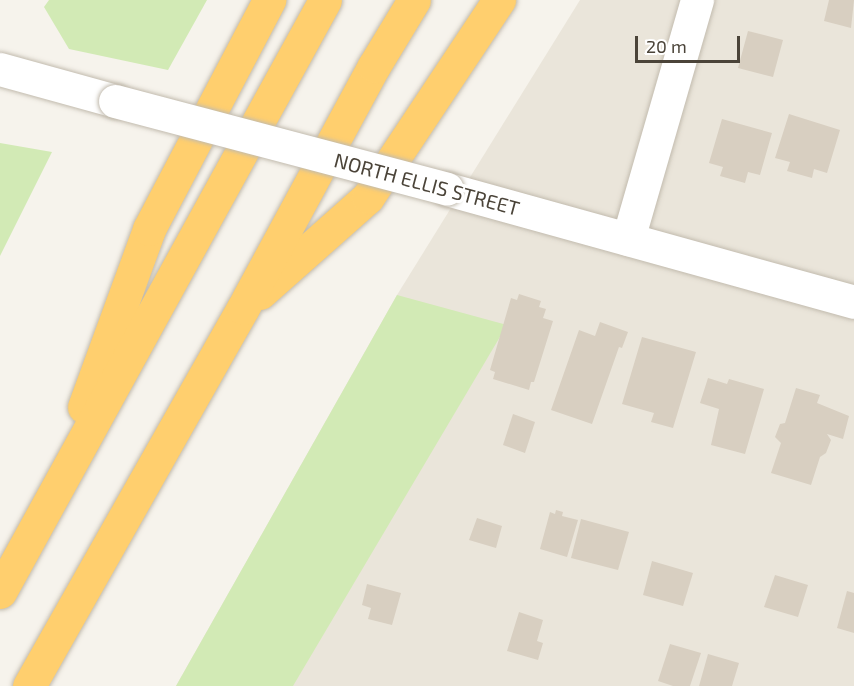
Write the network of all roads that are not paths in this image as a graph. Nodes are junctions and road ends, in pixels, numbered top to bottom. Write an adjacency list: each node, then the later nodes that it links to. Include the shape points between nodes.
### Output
1 (269, 0): 10 (highway, via 149,229)
2 (325, 0): 10 (highway)
3 (414, 0): 9 (highway)
4 (499, 0): 9 (highway, via 368,197)
5 (697, 0): 7 (street)
6 (0, 69): 7 (street, NORTH ELLIS STREET, bridge)
7 (628, 238): 8 (street, NORTH ELLIS STREET)
8 (854, 302)
9 (243, 308): 12 (highway)
10 (47, 509): 11 (highway)
11 (0, 592)
12 (29, 686)

